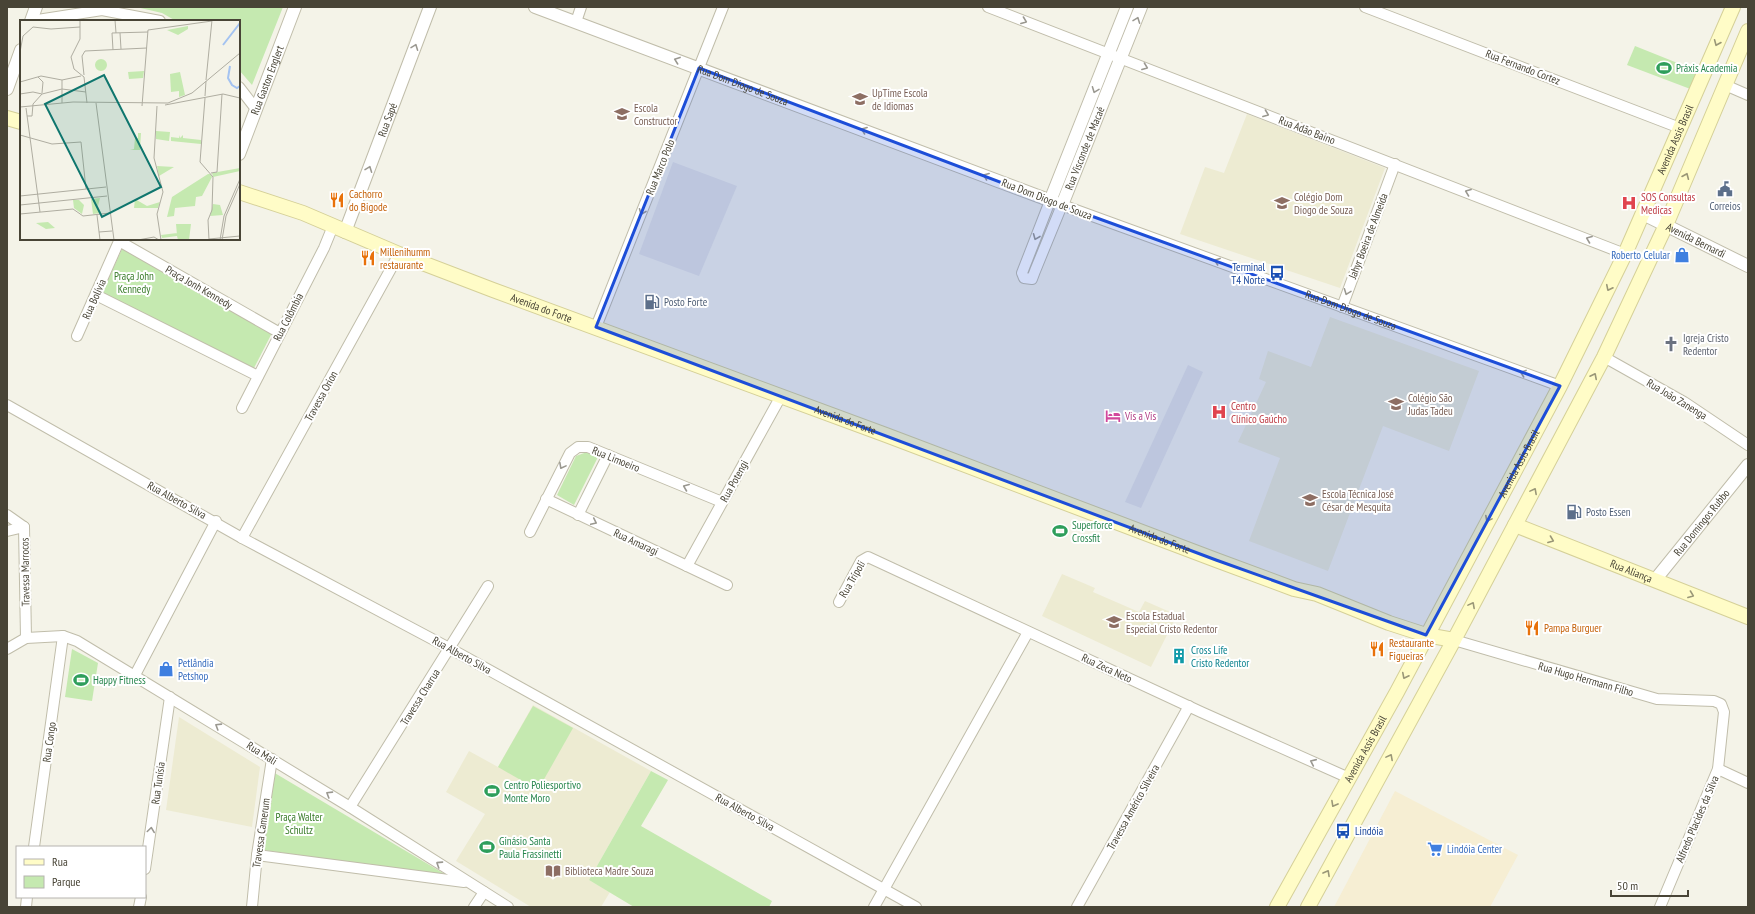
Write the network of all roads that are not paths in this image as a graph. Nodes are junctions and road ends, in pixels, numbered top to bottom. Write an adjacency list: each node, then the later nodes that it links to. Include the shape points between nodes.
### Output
1 (36, 7): 12 (street)
2 (295, 7): 25 (street, Rua Gaston Englert)
3 (430, 7): 35 (street, Rua Sapé, one-way to 3)
4 (535, 7): 15 (street, Rua Dom Diogo de Souza)
5 (581, 7): 15 (street)
6 (723, 7): 20 (street, Rua Marco Polo)
7 (988, 7): 18 (street, Rua Adão Baino, one-way to 18)
8 (1127, 7): 18 (street, Rua Visconde de Macaé)
9 (1141, 7): 19 (street, Rua Visconde de Macaé, one-way to 9)
10 (1365, 7): 28 (street, Rua Fernando Cortez)
11 (1733, 7): 28 (main road, Avenida Assis Brasil, one-way to 28)
12 (31, 20)
13 (37, 20): 14 (street, via 102,10)
14 (155, 20)
15 (576, 22): 20 (street, Rua Dom Diogo de Souza, one-way to 15)
16 (1748, 31): 21 (main road)
17 (20, 53): 23 (street)
18 (1108, 53): 19 (street, Rua Adão Baino); 32 (street, Rua Visconde de Macaé, one-way to 32)
19 (1121, 58): 30 (street, Rua Adão Baino, one-way to 30); 32 (street, Rua Visconde de Macaé)
20 (699, 68): 32 (street, Rua Dom Diogo de Souza, one-way to 20); 42 (street, Rua Marco Polo, one-way to 42)
21 (1725, 85): 24 (street); 34 (main road, one-way to 21)
22 (240, 88): 25 (street)
23 (7, 89)
24 (1748, 95)
25 (256, 109): 29 (street, Rua Gaston Englert)
26 (7, 118): 27 (main road)
27 (20, 122)
28 (1680, 128): 33 (main road, Avenida Assis Brasil)
29 (240, 151)
30 (1395, 164): 38 (street, Rua Adão Baino, one-way to 30); 41 (street, Jahyr Boeira de Almeida, one-way to 41)
31 (240, 192): 35 (main road, Avenida do Forte, via 303,213)
32 (1056, 203): 32 (street, Rua Visconde de Macaé, one-way to 32, via 1022,273 1024,278 1029,280 1035,271); 41 (street, Rua Dom Diogo de Souza, one-way to 32)
33 (1643, 214): 34 (street, Avenida Bernardi); 38 (main road, Avenida Assis Brasil)
34 (1666, 225): 39 (street, Avenida Bernardi); 45 (main road)
35 (339, 229): 37 (main road, Avenida do Forte); 43 (street, Rua Colômbia, via 324,248)
36 (119, 240): 40 (street, Rua Bolívia); 43 (street, Praça Jonh Kennedy)
37 (399, 254): 42 (main road, Avenida do Forte); 63 (street, Travessa Orion)
38 (1625, 254): 47 (main road, Avenida Assis Brasil, one-way to 47)
39 (1748, 266)
40 (96, 295): 44 (street, Rua Bolívia); 46 (street)
41 (1342, 307): 47 (street, Rua Dom Diogo de Souza, one-way to 41)
42 (596, 327): 48 (main road, Avenida do Forte)
43 (280, 332): 46 (street, Rua Colômbia)
44 (77, 336)
45 (1604, 357): 51 (street, Rua João Zanenga, via 1684,402); 60 (main road, one-way to 45)
46 (258, 376): 50 (street, Rua Colômbia)
47 (1560, 386): 72 (main road, Avenida Assis Brasil, one-way to 72)
48 (781, 396): 55 (street, Rua Potengi); 72 (main road, Avenida do Forte, via 1294,589 1317,594)
49 (7, 405): 58 (street, Rua Alberto Silva)
50 (242, 408)
51 (1748, 445)
52 (608, 455): 54 (street, Rua Limoeiro, one-way to 54, via 578,447 570,453); 55 (street, Rua Limoeiro, one-way to 52); 57 (street)
53 (1748, 465): 66 (street, Rua Domingos Rubbo)
54 (546, 499): 57 (street, Rua Amaragi); 62 (street, Rua Limoeiro)
55 (722, 502): 65 (street, Rua Potengi)
56 (7, 515): 59 (street, Travessa Marrocos)
57 (578, 515): 65 (street, Rua Amaragi, one-way to 65)
58 (216, 521): 63 (street, Rua Alberto Silva); 78 (street)
59 (24, 526): 61 (street); 74 (street, Travessa Marrocos)
60 (1515, 526): 66 (main road, Rua Aliança, one-way to 66); 75 (main road, one-way to 60)
61 (7, 531)
62 (530, 532)
63 (242, 538): 77 (street, Rua Alberto Silva)
64 (865, 557): 69 (street, Rua Trípoli); 71 (street, Rua Zeca Neto)
65 (686, 566): 67 (street, Rua Amaragi)
66 (1655, 580): 70 (main road, Rua Aliança, one-way to 70)
67 (727, 585)
68 (488, 586): 77 (street, Travessa Charrua)
69 (839, 602)
70 (1748, 617)
71 (1028, 632): 81 (street, Rua Zeca Neto); 91 (street)
72 (1426, 635): 75 (main road, Avenida do Forte); 84 (main road, Avenida Assis Brasil, one-way to 84)
73 (63, 636): 74 (street, Rua Mali); 78 (street, Rua Mali, via 90,647); 87 (street, Rua Congo)
74 (26, 638): 76 (street, Rua Mali)
75 (1454, 640): 80 (street, Rua Hugo Herrmann Filho, via 1657,700 1714,701); 100 (main road, one-way to 75)
76 (7, 649)
77 (451, 649): 86 (street, Travessa Charrua); 91 (street, Rua Alberto Silva)
78 (135, 675): 79 (street, Rua Mali)
79 (170, 697): 82 (street, Rua Mali, one-way to 79); 89 (street, Rua Tunísia, one-way to 79)
80 (1721, 704): 83 (street, Alfredo Placides da Silva, via 1724,712)
81 (1189, 706): 84 (street, Rua Zeca Neto, one-way to 81); 98 (street, Travessa Américo Silveira)
82 (272, 759): 86 (street, Rua Mali, one-way to 82); 88 (street, Travessa Camerum)
83 (1718, 769): 85 (street); 101 (street, Alfredo Placides da Silva)
84 (1349, 778): 99 (main road, Avenida Assis Brasil, one-way to 99)
85 (1748, 783)
86 (350, 808): 90 (street, Rua Mali, one-way to 86)
87 (34, 846)
88 (257, 855): 90 (street); 93 (street, Travessa Camerum)
89 (146, 862)
90 (468, 883): 92 (street, Rua Mali)
91 (884, 889): 96 (street); 97 (street, Rua Alberto Silva)
92 (484, 892): 94 (street); 95 (street, Rua Mali)
93 (252, 907)
94 (474, 907)
95 (508, 907)
96 (874, 907)
97 (916, 907)
98 (1077, 907)
99 (1277, 907)
100 (1308, 907)
101 (1660, 907)

